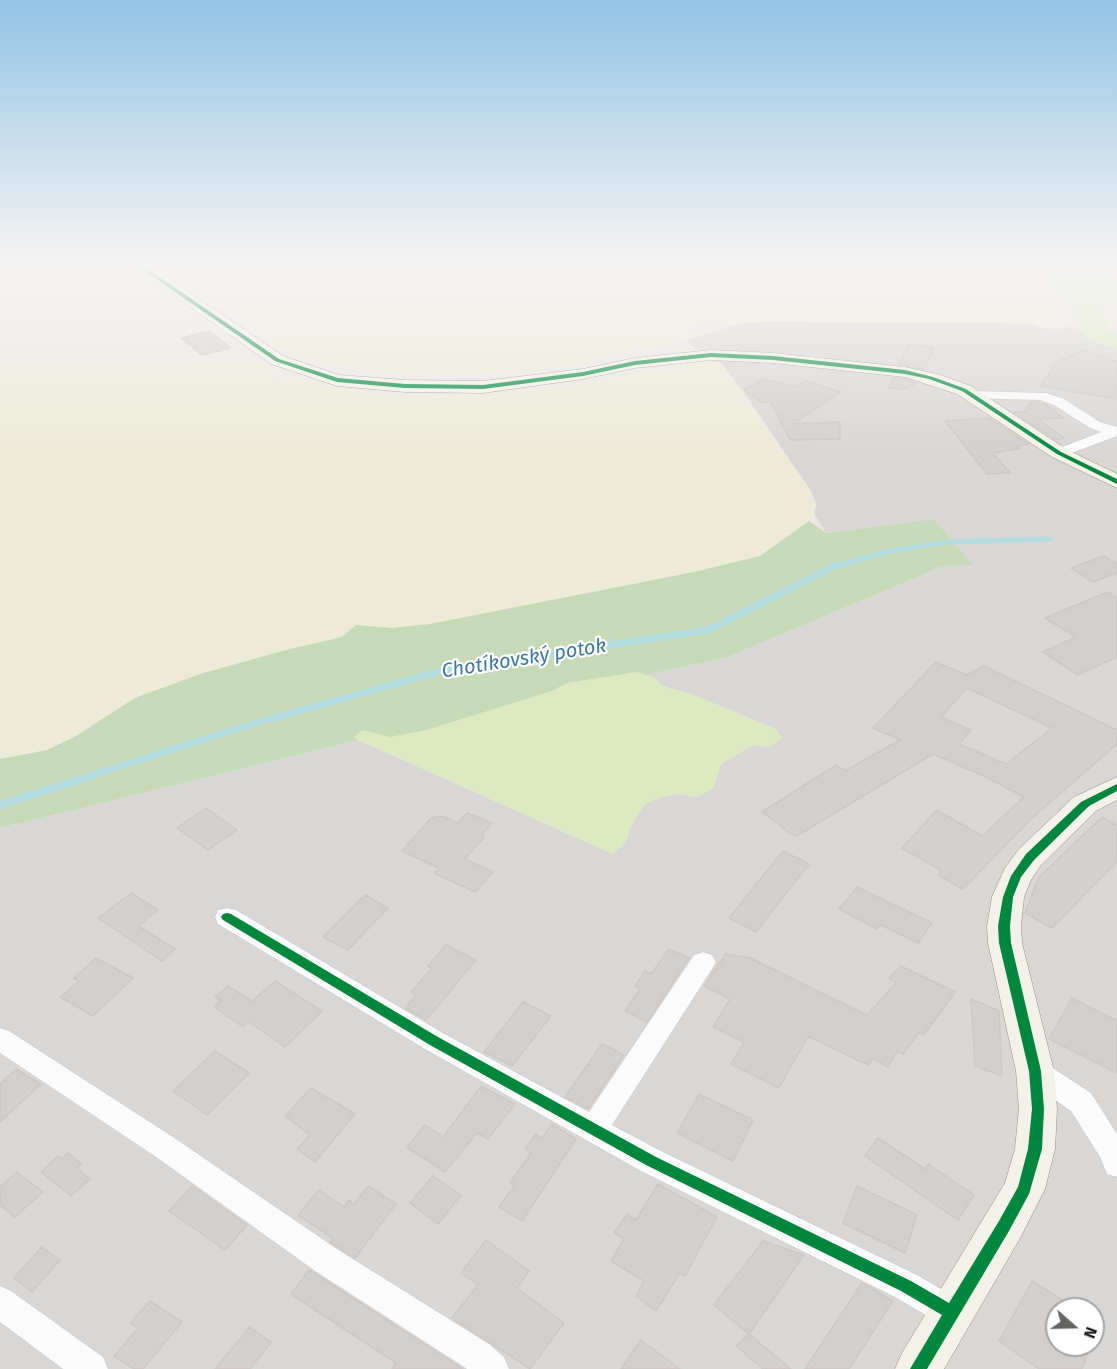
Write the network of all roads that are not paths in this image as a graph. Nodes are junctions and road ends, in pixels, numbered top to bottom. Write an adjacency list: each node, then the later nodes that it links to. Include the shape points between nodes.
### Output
1 (229, 327): 2 (street, via 277,360 337,380 483,387 688,356 738,355 905,372 942,381)
2 (972, 395): 3 (street, via 1041,396 1059,402 1095,425); 4 (street)
3 (1116, 431): 4 (street)
4 (1059, 453): 5 (street)
5 (1117, 482)
6 (1117, 787): 10 (street, via 1085,804 1030,857 1016,876 1008,897 1005,943)
7 (227, 917): 11 (street, via 434,1041)
8 (703, 962): 11 (street)
9 (0, 1039): 16 (street)
10 (1035, 1071): 12 (street, via 1081,1102); 14 (street, via 1036,1139 1024,1189)
11 (594, 1129): 14 (street)
12 (1117, 1164)
13 (0, 1302): 15 (street)
14 (952, 1313): 17 (street)
15 (92, 1369)
16 (492, 1369)
17 (918, 1369)

